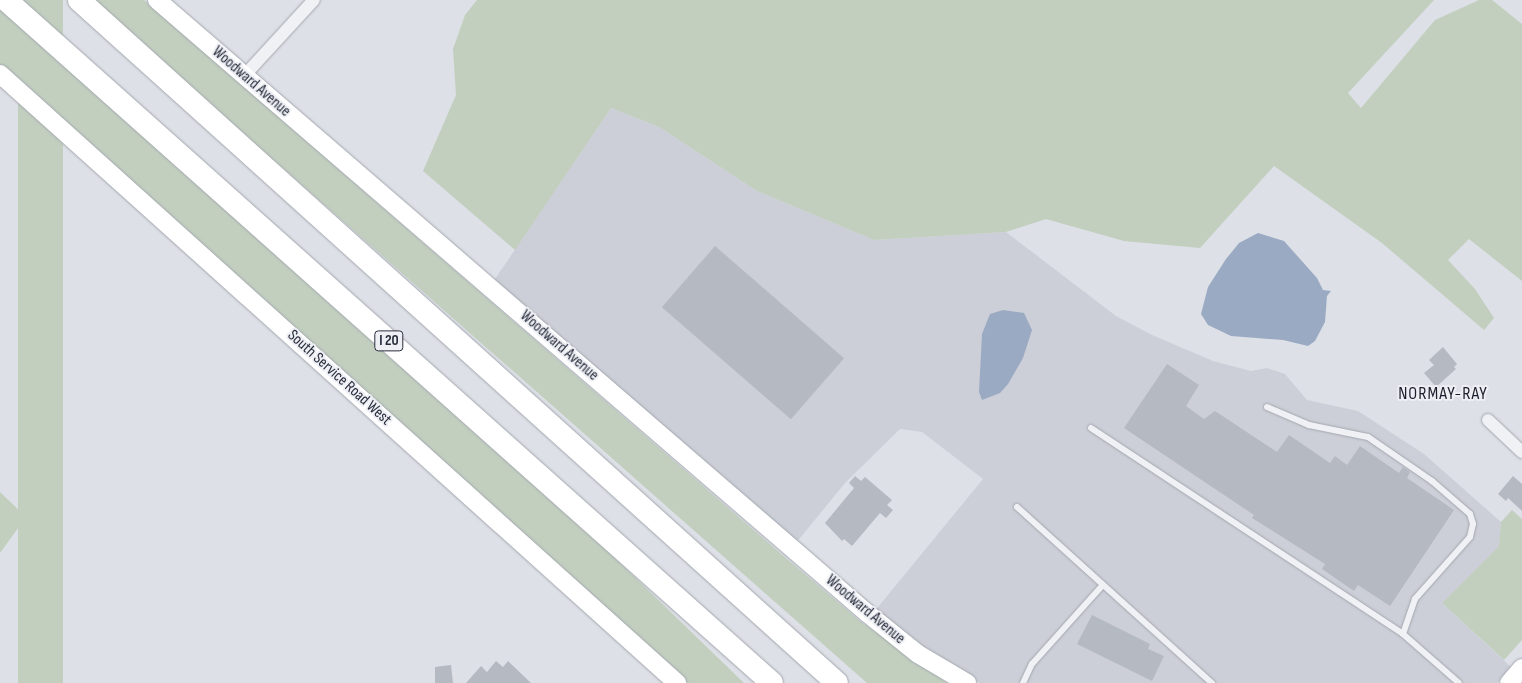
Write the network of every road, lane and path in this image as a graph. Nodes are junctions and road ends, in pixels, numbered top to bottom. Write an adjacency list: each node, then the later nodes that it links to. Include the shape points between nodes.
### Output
1 (6, 0): 14 (highway, I 20)
2 (79, 0): 16 (highway)
3 (157, 0): 6 (main road, Woodward Avenue)
4 (314, 0): 6 (street)
5 (0, 74): 17 (main road, South Service Road West)
6 (244, 76): 20 (main road, Woodward Avenue, via 867,613 918,654)
7 (1267, 407): 13 (lane, via 1310,425 1368,437 1426,476 1470,514 1473,524 1470,537 1415,599)
8 (1488, 420): 10 (street)
9 (1091, 428): 13 (lane)
10 (1522, 452)
11 (1017, 507): 12 (lane)
12 (1102, 586): 21 (lane, via 1032,664); 22 (lane)
13 (1403, 634): 23 (lane)
14 (730, 646): 18 (highway); 19 (highway, I 20)
15 (1522, 668): 24 (main road)
16 (836, 681)
17 (677, 683)
18 (761, 683)
19 (772, 683)
20 (967, 683)
21 (1023, 683)
22 (1212, 683)
23 (1459, 683)
24 (1509, 683)

